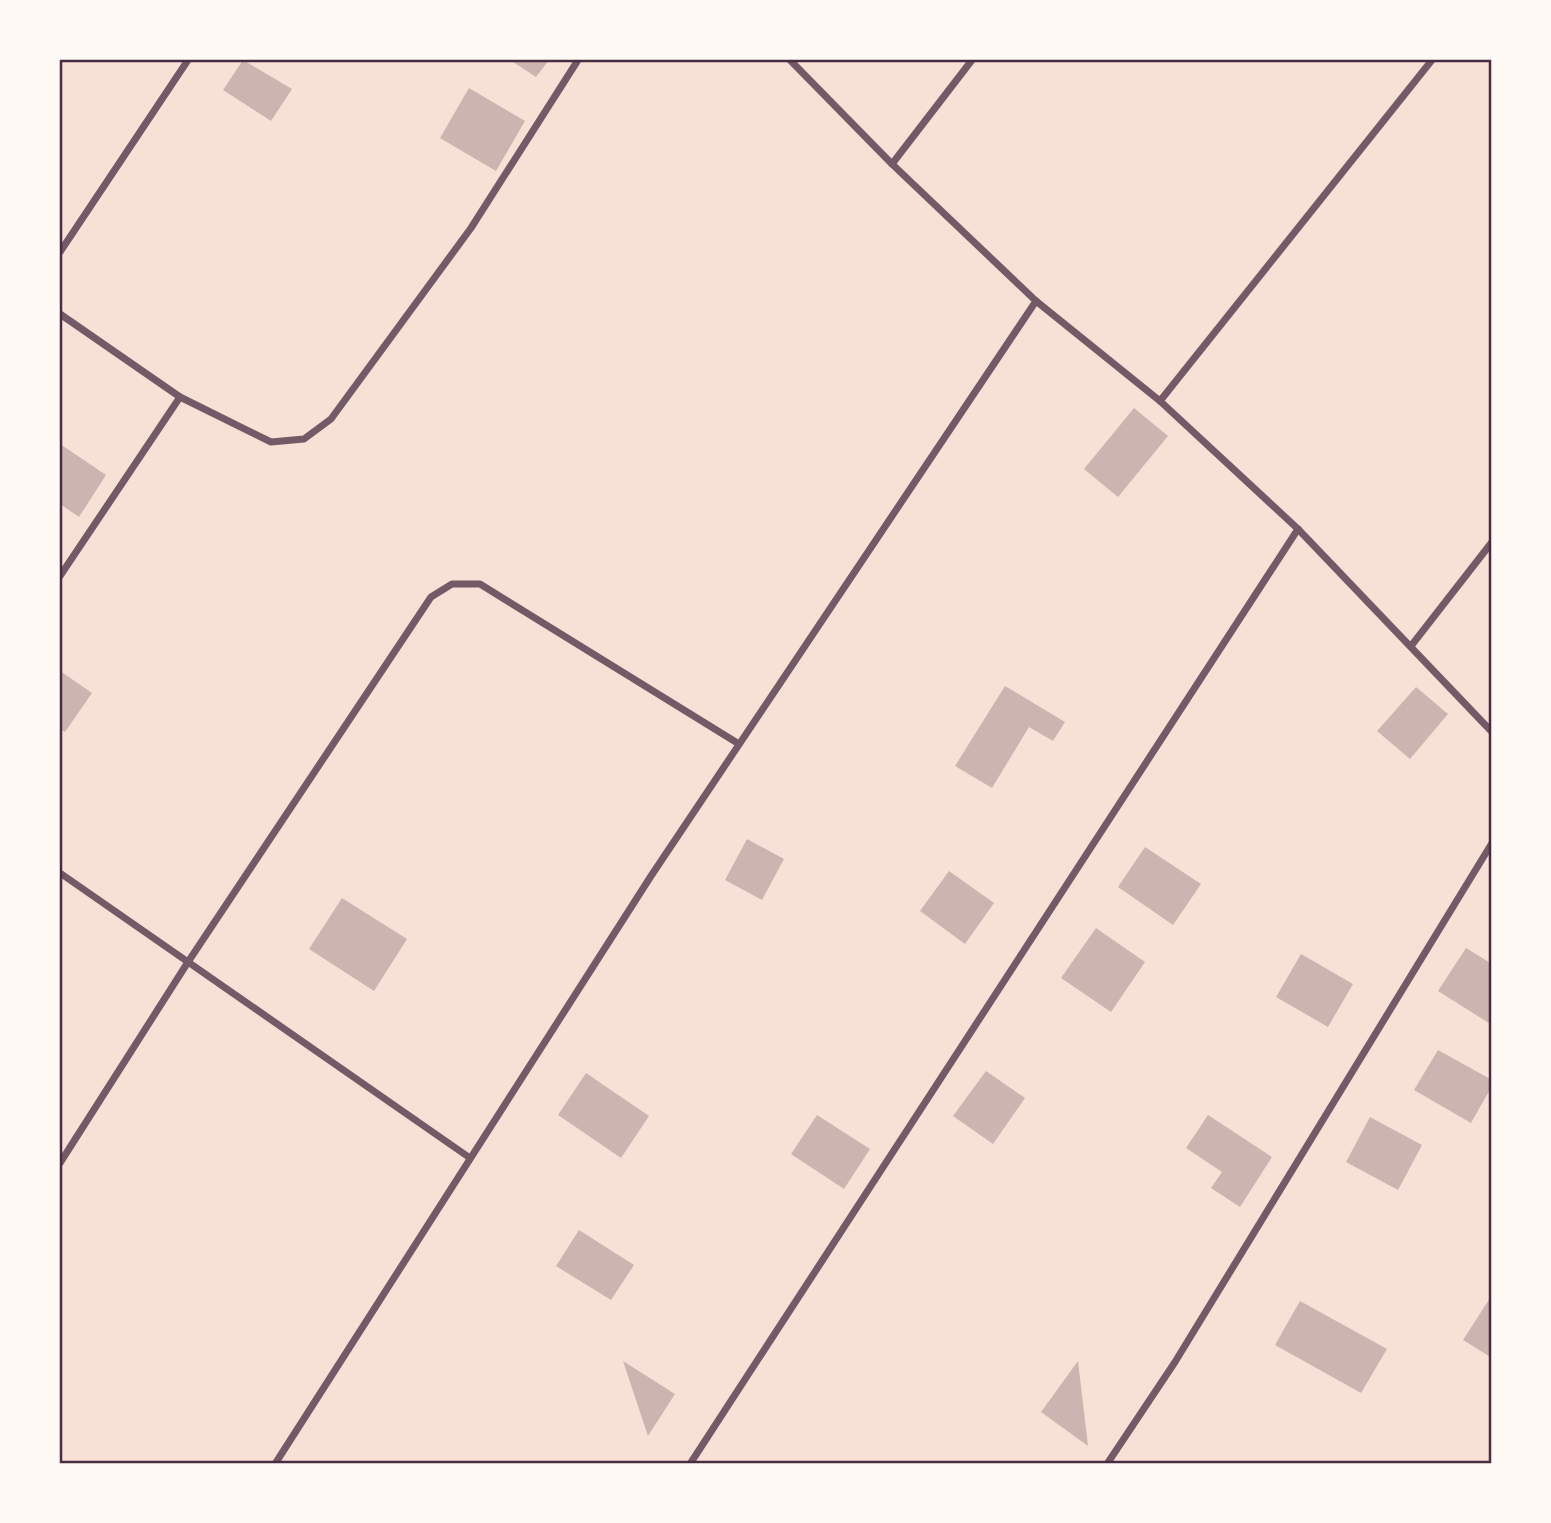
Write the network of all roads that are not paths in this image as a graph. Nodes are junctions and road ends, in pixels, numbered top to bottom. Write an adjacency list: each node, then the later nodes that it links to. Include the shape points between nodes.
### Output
1 (188, 60): 7 (street)
2 (578, 60): 10 (street, via 471,228 331,419 304,439 271,442)
3 (790, 60): 6 (street)
4 (972, 60): 6 (street)
5 (1432, 60): 11 (street)
6 (892, 163): 8 (street)
7 (60, 252)
8 (1036, 300): 11 (street); 17 (street)
9 (60, 314): 10 (street)
10 (180, 397): 14 (street)
11 (1160, 401): 12 (street)
12 (1298, 529): 15 (street); 24 (street)
13 (1492, 542): 15 (street)
14 (60, 576)
15 (1411, 646): 16 (street)
16 (1492, 732)
17 (739, 744): 20 (street, via 480,584 452,584 431,597); 21 (street)
18 (1492, 843): 25 (street, via 1175,1362)
19 (60, 873): 20 (street)
20 (188, 962): 21 (street); 22 (street)
21 (470, 1158): 23 (street)
22 (60, 1163)
23 (275, 1464)
24 (690, 1464)
25 (1107, 1464)

